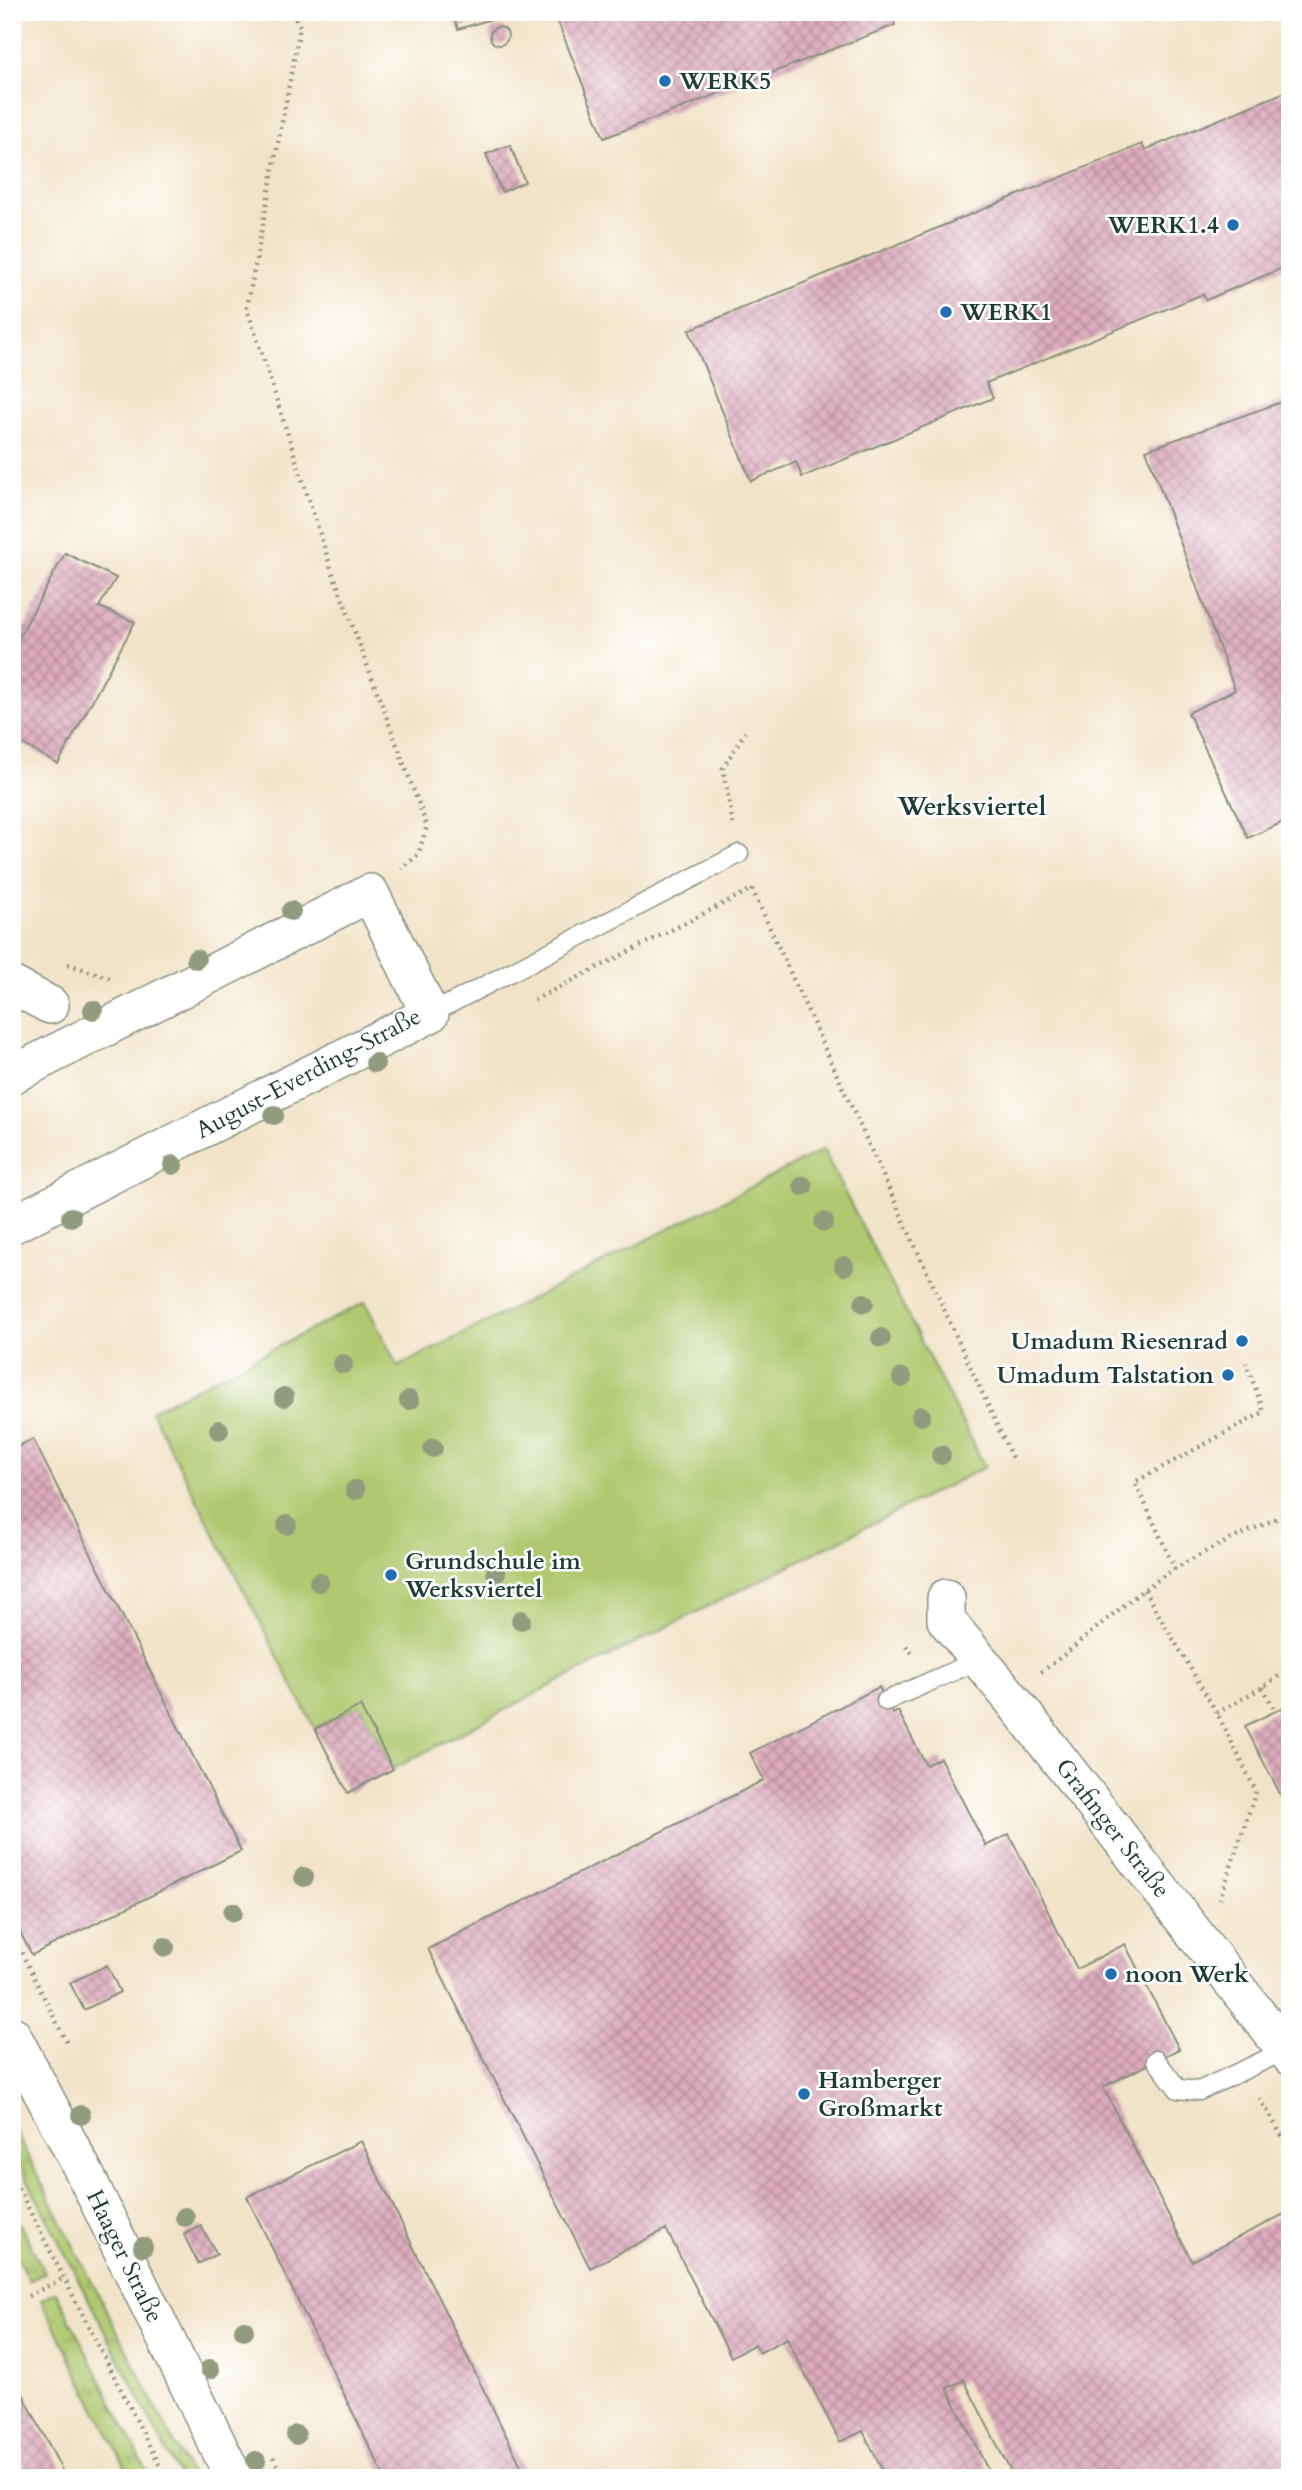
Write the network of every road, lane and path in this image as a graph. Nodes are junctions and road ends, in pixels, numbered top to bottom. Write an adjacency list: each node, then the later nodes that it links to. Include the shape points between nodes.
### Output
1 (292, 12): 6 (path, via 300,27 247,308 330,565 428,826 418,855)
2 (745, 732): 5 (path, via 723,768)
3 (18, 741): 4 (path)
4 (12, 748)
5 (739, 854): 11 (lane); 15 (path, via 742,870)
6 (370, 893): 11 (street, August-Everding-Straße); 12 (street)
7 (68, 964): 8 (path)
8 (121, 982)
9 (12, 985): 10 (street)
10 (50, 1005)
11 (430, 1014): 13 (street, August-Everding-Straße)
12 (12, 1075)
13 (12, 1225)
14 (1246, 1363): 17 (path, via 1264,1412 1135,1482)
15 (1012, 1458)
16 (1290, 1512): 17 (path)
17 (1175, 1569): 18 (path)
18 (1144, 1590): 23 (path); 26 (path)
19 (946, 1598): 20 (street, Grafinger Straße, via 946,1620)
20 (979, 1660): 23 (street, Grafinger Straße); 24 (lane)
21 (1290, 1668): 22 (path)
22 (1263, 1687): 25 (path); 26 (path)
23 (1011, 1698): 29 (street, Grafinger Straße)
24 (886, 1701)
25 (1275, 1711)
26 (1217, 1713): 27 (path, via 1256,1791)
27 (1220, 1900)
28 (12, 2035): 35 (street, Haager Straße)
29 (1288, 2053): 30 (lane, via 1199,2091 1178,2089)
30 (1156, 2060)
31 (12, 2176): 32 (path)
32 (64, 2278): 33 (path); 34 (path)
33 (28, 2296)
34 (164, 2477)
35 (234, 2478)

